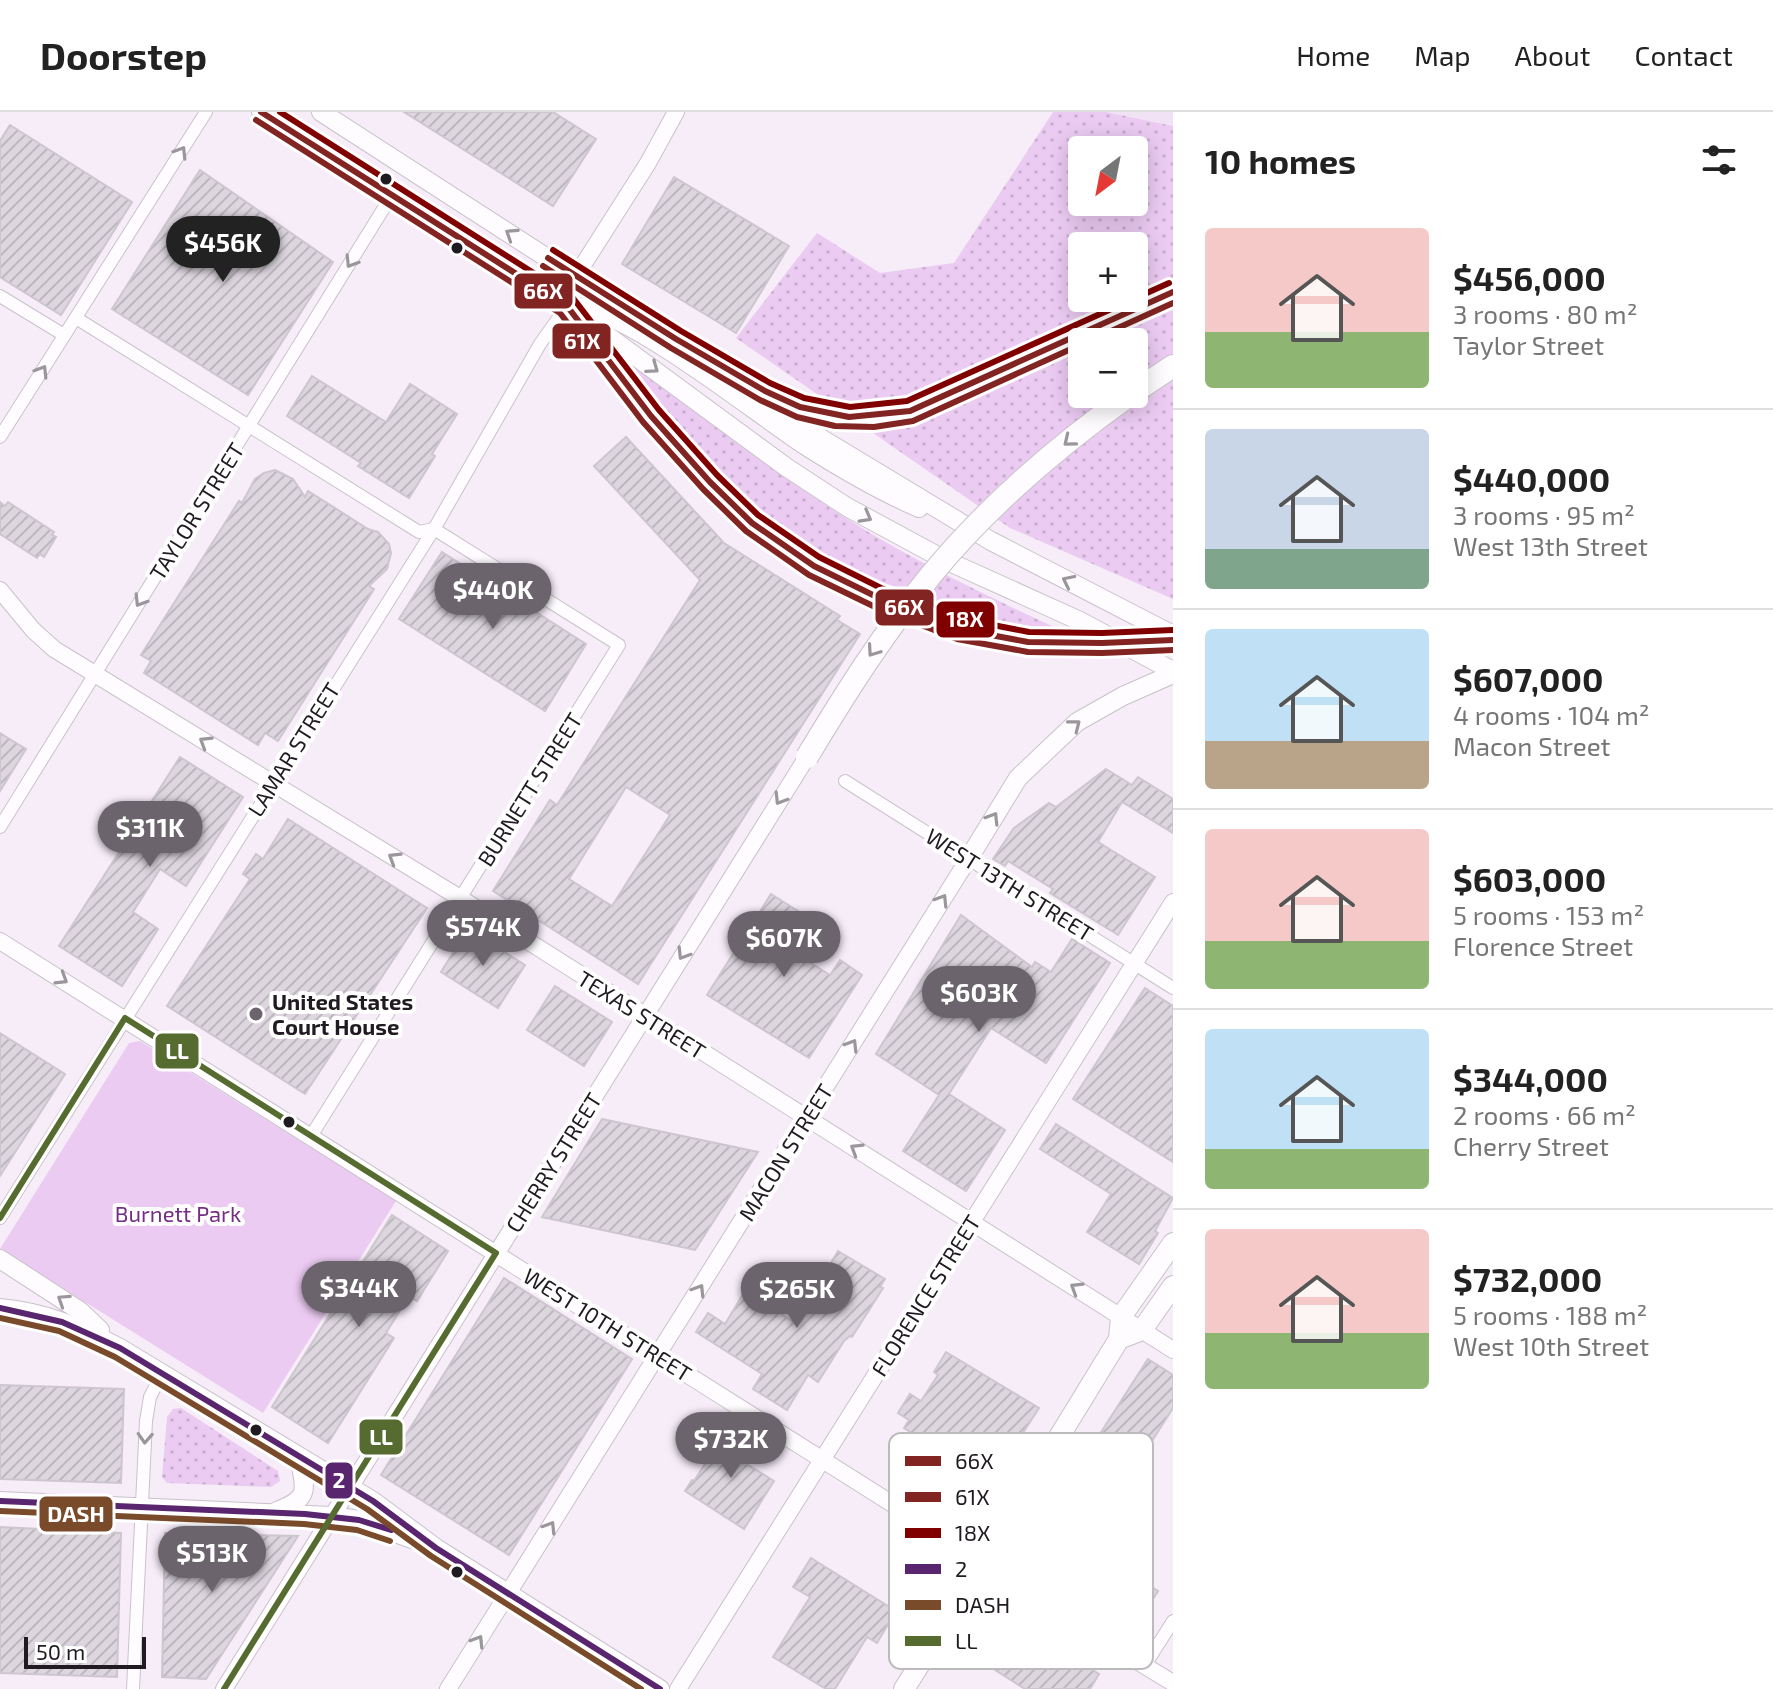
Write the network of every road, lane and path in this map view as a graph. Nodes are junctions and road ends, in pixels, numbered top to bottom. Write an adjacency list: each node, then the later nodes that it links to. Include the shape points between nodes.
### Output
1 (206, 112): 10 (street, one-way to 1)
2 (261, 112): 5 (main road)
3 (321, 112): 6 (main road, one-way to 3)
4 (676, 112): 6 (street)
5 (392, 195): 9 (main road); 16 (street, TAYLOR STREET, one-way to 16)
6 (576, 276): 9 (street, LAMAR STREET); 12 (main road)
7 (1173, 292): 12 (highway, via 929,403 889,416 815,412 788,403)
8 (0, 296): 11 (street)
9 (567, 306): 18 (street, LAMAR STREET); 19 (main road, via 609,316 819,454 888,494); 21 (main road, bridge, via 651,416 710,482 752,523 814,566 959,629 1028,642); 22 (main road, one-way to 22, via 847,507)
10 (76, 318): 11 (street); 16 (street)
11 (64, 335): 17 (street, one-way to 11)
12 (675, 339): 19 (main road, via 784,416)
13 (1173, 366): 14 (highway)
14 (1148, 383)
15 (1114, 408): 24 (highway, one-way to 24, bridge, via 1042,465 933,573 865,663)
16 (249, 426): 18 (street, via 419,532); 23 (street, TAYLOR STREET, one-way to 23)
17 (0, 437)
18 (434, 529): 26 (street, LAMAR STREET); 29 (street, BURNETT STREET, via 619,645)
19 (991, 541): 21 (main road, one-way to 19)
20 (0, 590): 23 (street, TEXAS STREET, via 54,649)
21 (1173, 637)
22 (1173, 672): 28 (main road, one-way to 22, via 1018,778 1077,722)
23 (95, 674): 26 (street, TEXAS STREET, one-way to 23); 27 (street, TAYLOR STREET)
24 (807, 757): 34 (street, CHERRY STREET, one-way to 34)
25 (845, 781): 28 (street, WEST 13TH STREET)
26 (272, 783): 29 (street, TEXAS STREET, one-way to 26); 35 (street, LAMAR STREET)
27 (0, 827)
28 (969, 858): 32 (street, WEST 13TH STREET); 36 (street, MACON STREET, one-way to 28)
29 (460, 898): 34 (street, TEXAS STREET); 37 (street, BURNETT STREET)
30 (1173, 902): 32 (street, FLORENCE STREET)
31 (0, 941): 35 (street, WEST 10TH STREET, one-way to 35)
32 (1135, 963): 33 (street, WEST 13TH STREET); 39 (street, FLORENCE STREET)
33 (1173, 988)
34 (645, 1015): 36 (street, TEXAS STREET); 41 (street, CHERRY STREET)
35 (125, 1018): 37 (street, WEST 10TH STREET); 38 (street, LAMAR STREET)
36 (807, 1118): 39 (street, TEXAS STREET, one-way to 36); 50 (street, MACON STREET, one-way to 36)
37 (311, 1136): 41 (street, WEST 10TH STREET)
38 (0, 1218)
39 (971, 1222): 45 (street, TEXAS STREET, one-way to 39); 54 (street, FLORENCE STREET)
40 (1173, 1243): 45 (main road)
41 (496, 1253): 50 (street, WEST 10TH STREET); 55 (street, CHERRY STREET)
42 (0, 1259): 48 (main road, one-way to 42, via 80,1311)
43 (1173, 1286): 46 (main road)
44 (0, 1308): 48 (main road, via 84,1328)
45 (1121, 1317): 46 (street, TEXAS STREET); 47 (main road)
46 (1142, 1330): 47 (main road); 49 (street, TEXAS STREET)
47 (1119, 1339): 52 (main road)
48 (120, 1348): 51 (main road)
49 (1173, 1350)
50 (658, 1356): 54 (street, WEST 10TH STREET); 62 (street, MACON STREET, one-way to 50)
51 (162, 1374): 53 (main road); 58 (street, one-way to 58, via 146,1421)
52 (1059, 1433)
53 (299, 1457): 55 (main road); 59 (main road, via 306,1489 293,1505)
54 (822, 1460): 57 (street, WEST 10TH STREET); 72 (street, FLORENCE STREET)
55 (350, 1487): 60 (street, CHERRY STREET); 61 (main road)
56 (0, 1501): 58 (main road)
57 (889, 1502)
58 (141, 1506): 59 (main road); 68 (street)
59 (275, 1512): 60 (main road)
60 (332, 1516): 61 (main road, via 359,1520); 69 (street, CHERRY STREET)
61 (436, 1548): 62 (main road)
62 (509, 1594): 70 (street, MACON STREET, one-way to 62); 71 (main road)
63 (1173, 1621): 64 (street)
64 (1153, 1652)
65 (917, 1669): 73 (main road)
66 (1151, 1669): 67 (street)
67 (1173, 1683)
68 (133, 1689)
69 (224, 1689)
70 (448, 1689)
71 (660, 1689)
72 (678, 1689)
73 (904, 1689)

